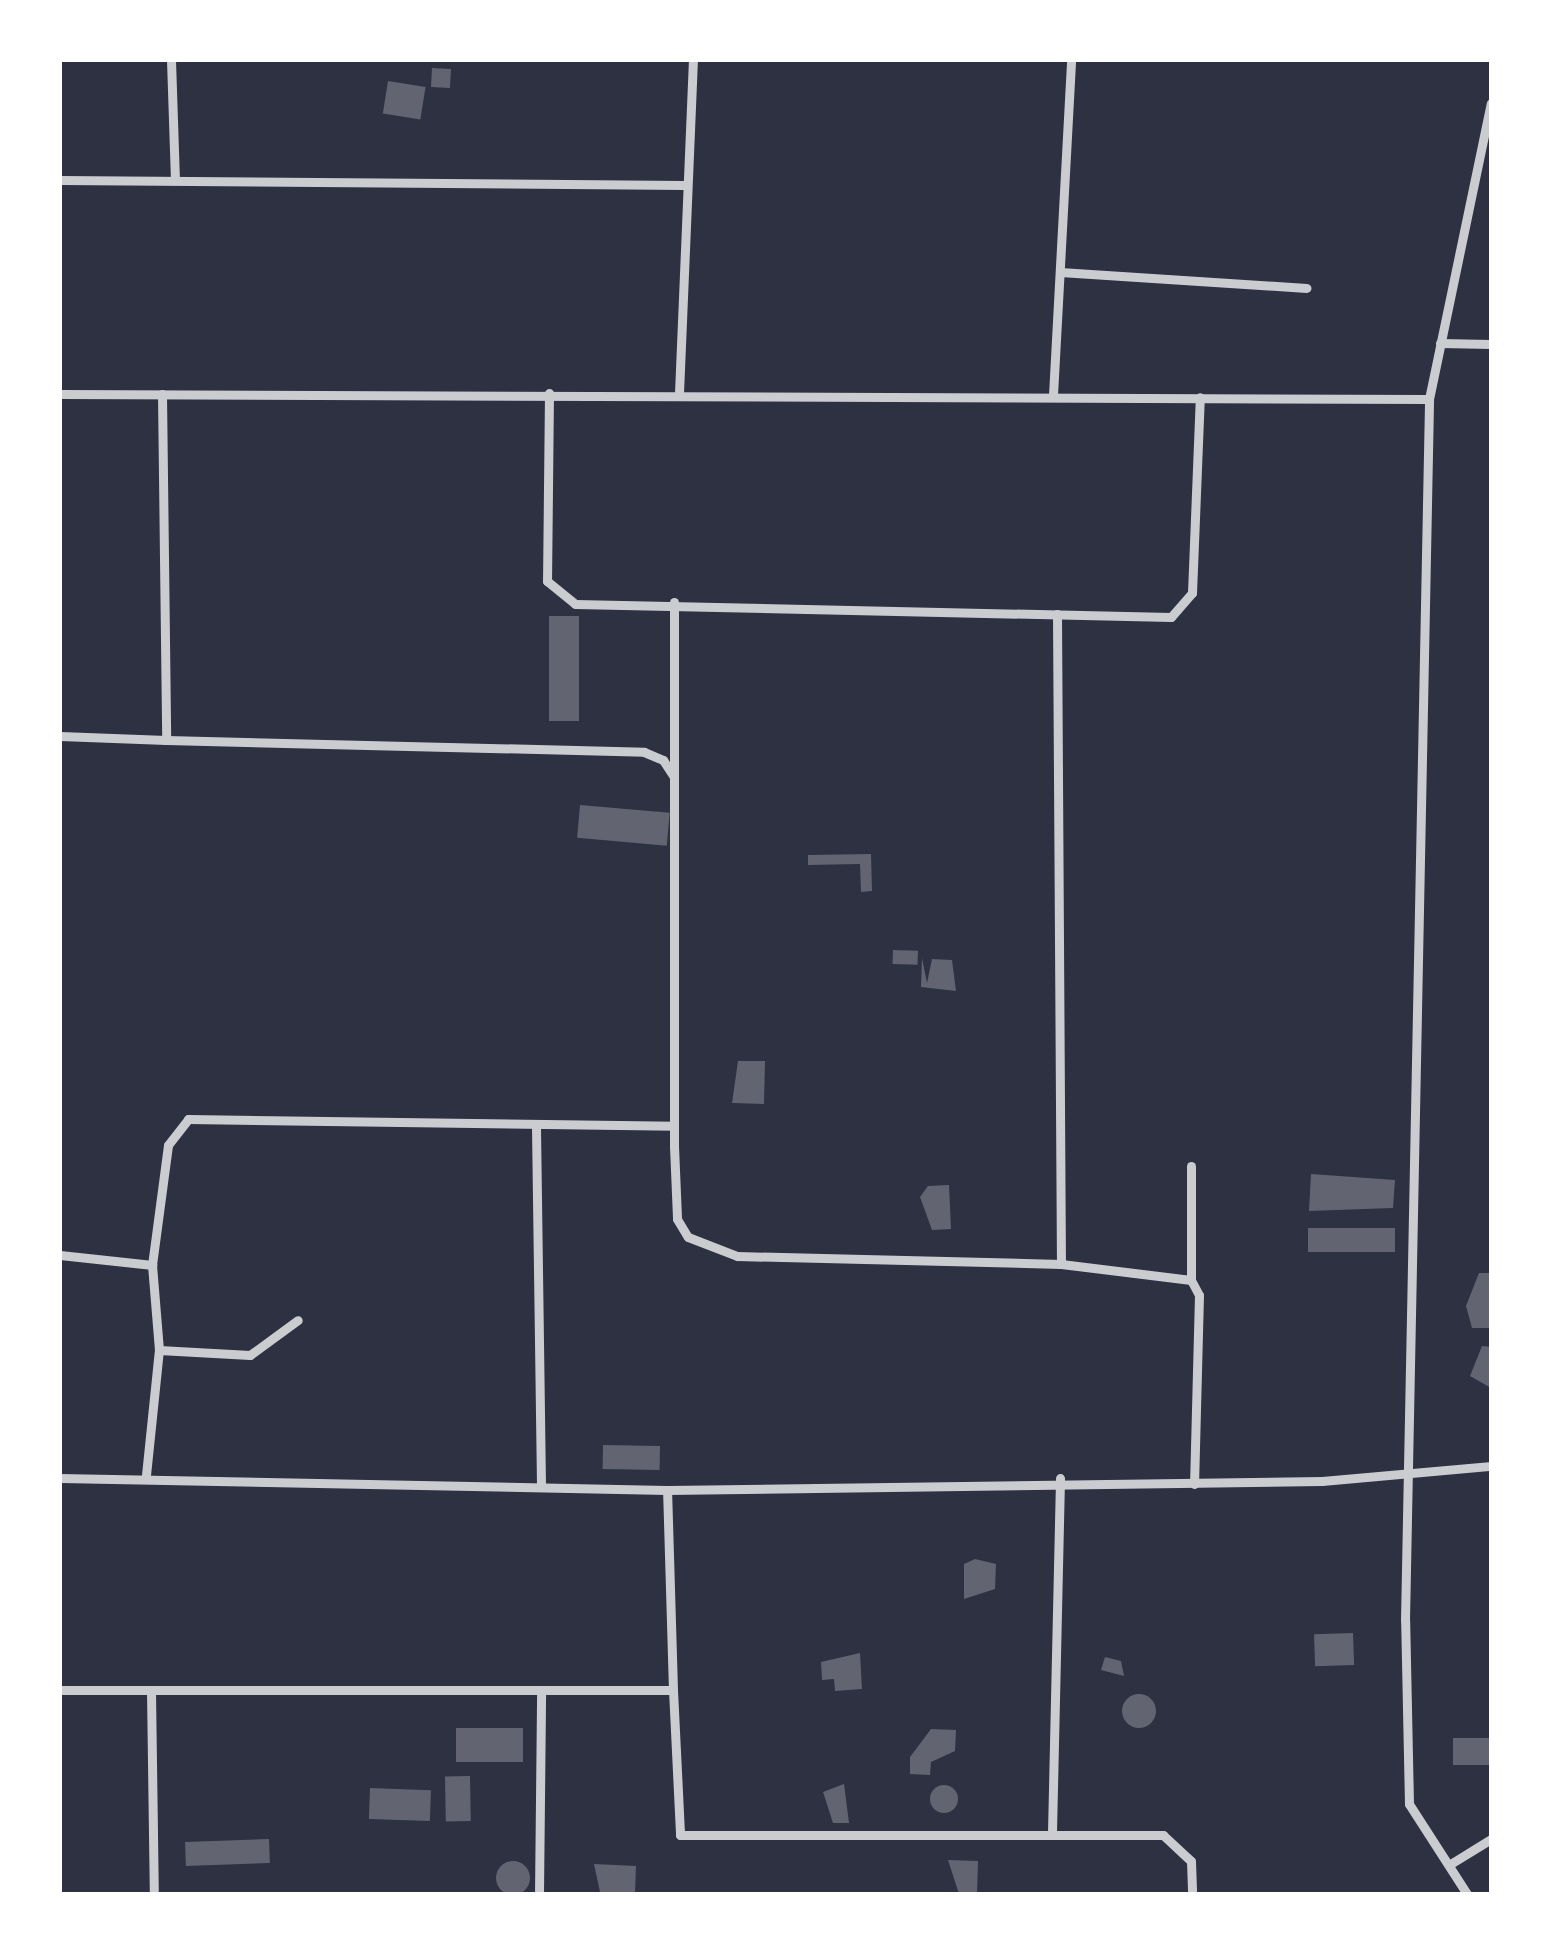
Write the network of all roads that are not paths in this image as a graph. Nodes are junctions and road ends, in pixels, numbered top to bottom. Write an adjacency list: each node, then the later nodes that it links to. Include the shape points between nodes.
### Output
1 (171, 60): 6 (street)
2 (693, 60): 7 (street)
3 (1070, 60): 8 (street)
4 (1491, 103): 10 (street)
5 (60, 180): 6 (street)
6 (175, 180): 7 (street)
7 (684, 185): 13 (street)
8 (1060, 272): 9 (street); 16 (street)
9 (1306, 288)
10 (1440, 344): 11 (street); 18 (street)
11 (1491, 344)
12 (549, 393): 13 (street); 15 (street); 19 (street, via 547,581 557,598)
13 (680, 393): 16 (street)
14 (60, 394): 15 (street)
15 (162, 394): 22 (street)
16 (1054, 396): 17 (street)
17 (1200, 397): 18 (street); 20 (street, via 1184,608 1171,617)
18 (1428, 399): 34 (street)
19 (674, 602): 20 (street); 23 (street)
20 (1056, 614): 28 (street)
21 (60, 736): 22 (street)
22 (166, 740): 23 (street, via 644,752)
23 (674, 778): 24 (street)
24 (674, 1126): 25 (street); 28 (street, via 677,1219 706,1248)
25 (536, 1127): 29 (street, via 188,1119 168,1145); 39 (street)
26 (1192, 1166): 30 (street)
27 (60, 1255): 29 (street)
28 (1061, 1264): 30 (street)
29 (152, 1265): 32 (street)
30 (1191, 1280): 38 (street, via 1199,1296)
31 (298, 1320): 32 (street, via 250,1355)
32 (160, 1350): 35 (street)
33 (1491, 1466): 34 (street)
34 (1414, 1471): 38 (street); 47 (street, via 1409,1804 1418,1830)
35 (146, 1475): 36 (street); 39 (street)
36 (60, 1478)
37 (1060, 1478): 38 (street); 40 (street); 45 (street)
38 (1194, 1484)
39 (541, 1486): 40 (street)
40 (667, 1490): 43 (street)
41 (60, 1690): 44 (street)
42 (542, 1690): 43 (street); 44 (street); 49 (street)
43 (673, 1690): 45 (street, via 680,1834)
44 (150, 1691): 48 (street)
45 (1052, 1832): 50 (street, via 1174,1838 1191,1861)
46 (1491, 1839): 47 (street)
47 (1452, 1863): 51 (street)
48 (154, 1894)
49 (539, 1894)
50 (1192, 1894)
51 (1467, 1894)

